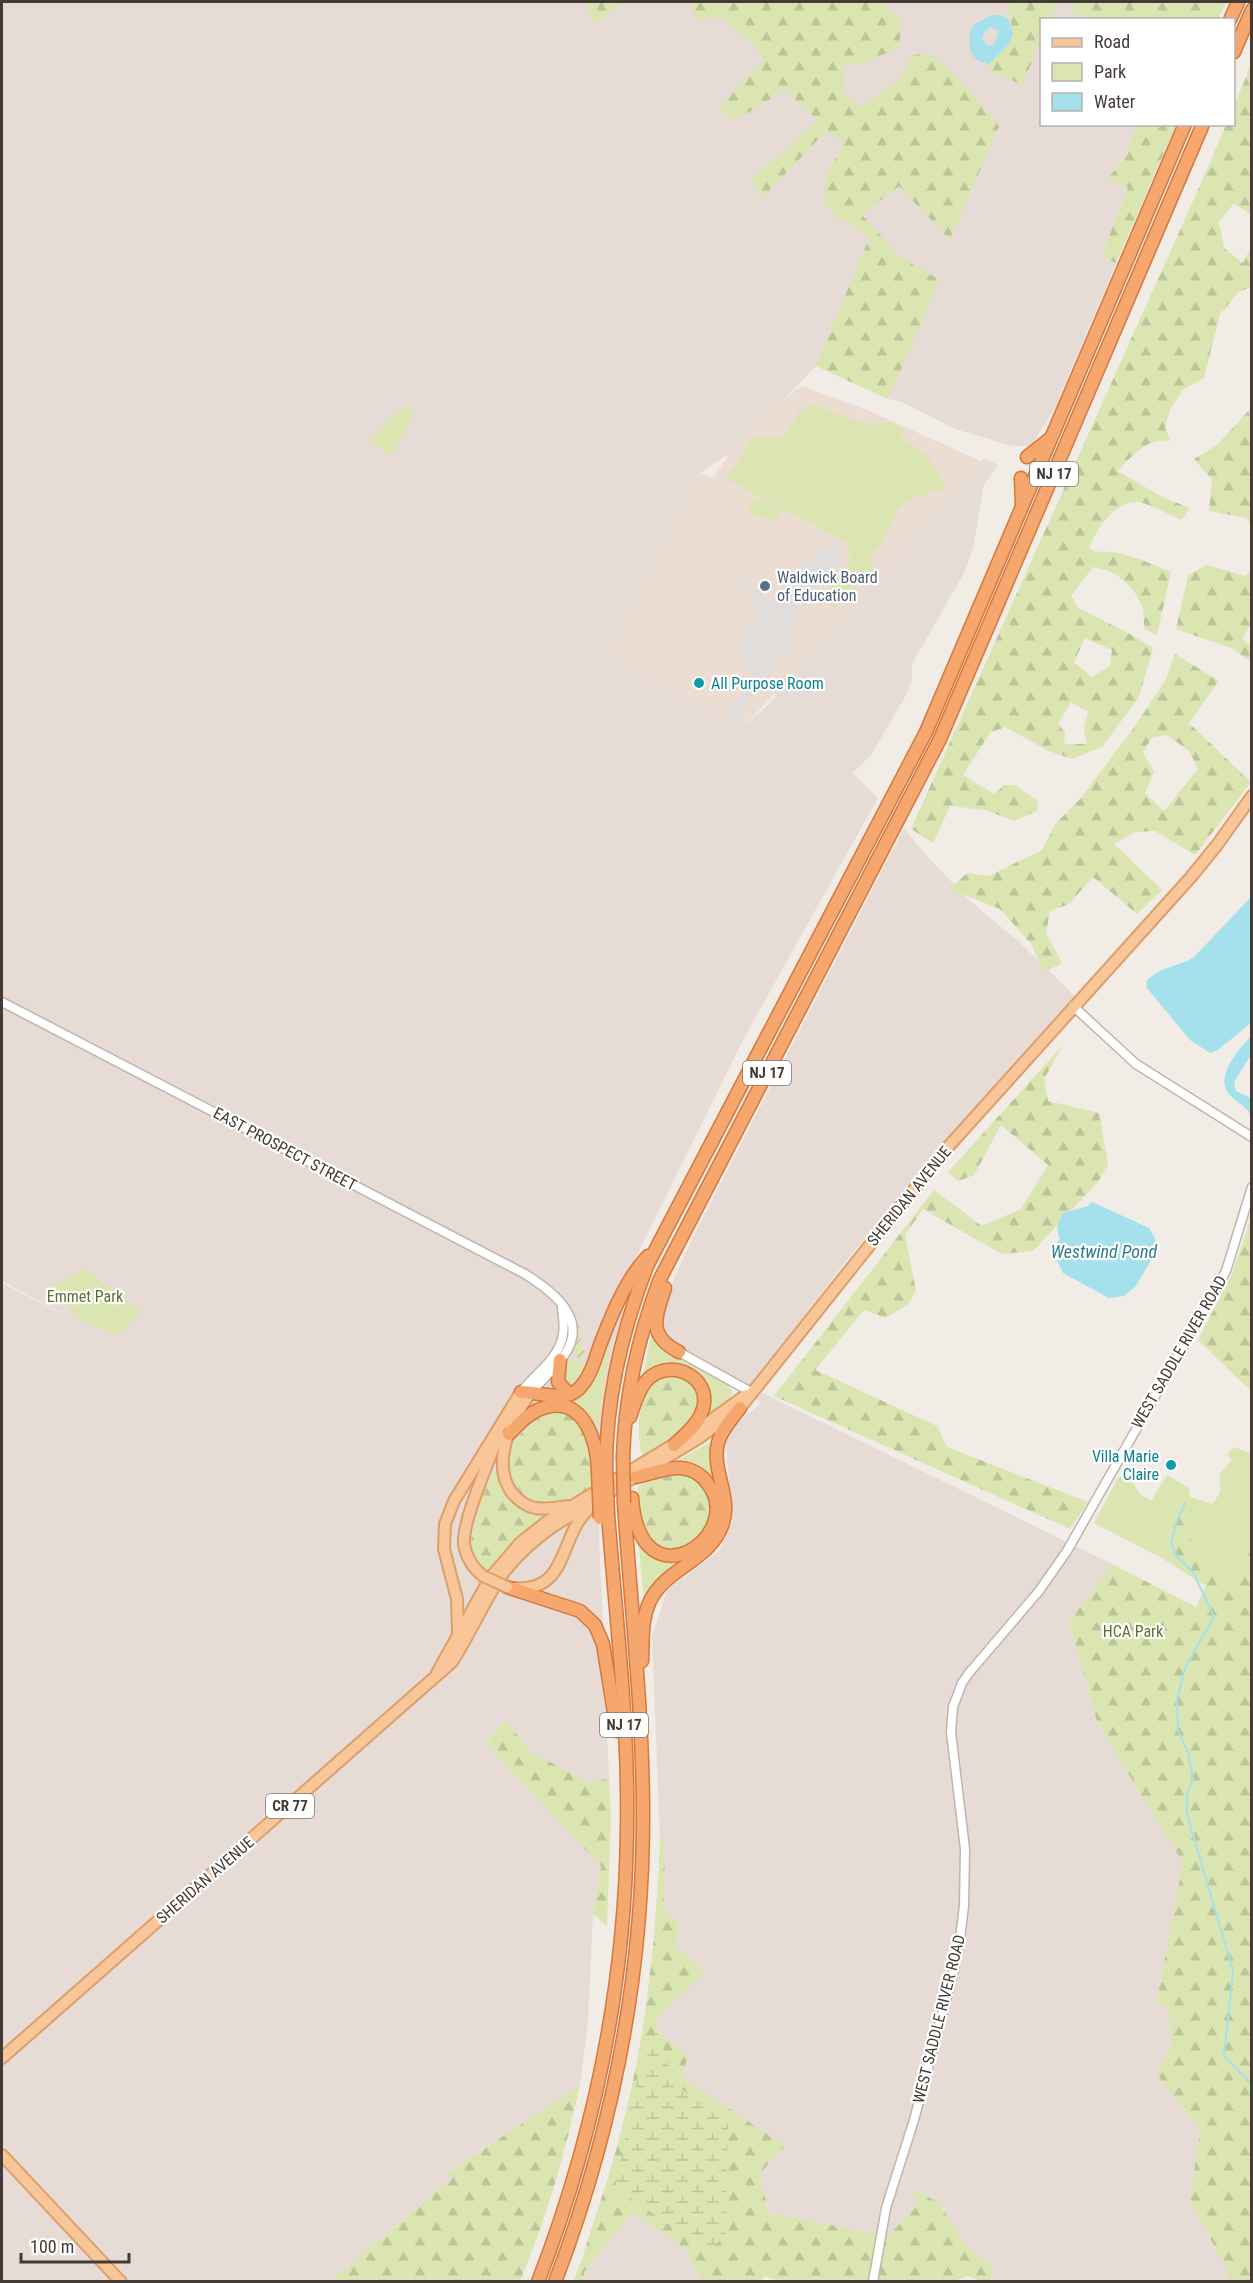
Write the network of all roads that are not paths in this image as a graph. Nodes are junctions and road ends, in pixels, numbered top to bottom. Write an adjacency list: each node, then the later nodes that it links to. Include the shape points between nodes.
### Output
1 (1238, 2): 3 (highway)
2 (1251, 10): 4 (highway)
3 (1231, 18)
4 (1235, 47)
5 (1184, 126): 7 (highway, NJ 17)
6 (1202, 126): 16 (highway, NJ 17, via 940,739)
7 (1052, 437): 8 (highway); 10 (highway, NJ 17)
8 (1027, 457)
9 (1021, 478): 10 (highway)
10 (1023, 508): 17 (highway, NJ 17, via 926,732)
11 (1251, 796): 13 (main road, CR 77, via 1191,877)
12 (2, 1002): 18 (street, EAST PROSPECT STREET, via 525,1274 551,1291)
13 (1073, 1006): 14 (street, via 1136,1064); 22 (main road, SHERIDAN AVENUE / CR 77, via 948,1148)
14 (1251, 1138)
15 (1251, 1187): 46 (street, WEST SADDLE RIVER ROAD, via 1226,1271 1067,1551 1039,1591 969,1673 957,1695 951,1732 965,1849 960,1938 914,2120 886,2208)
16 (683, 1231): 19 (highway, via 656,1320 660,1340); 26 (highway, NJ 17, via 643,1328 630,1380)
17 (654, 1251): 23 (highway, via 636,1268 621,1296 588,1377); 29 (highway, NJ 17, via 620,1346)
18 (562, 1304): 20 (street, EAST PROSPECT STREET, via 571,1316 572,1330 570,1345); 21 (street, EAST PROSPECT STREET, via 564,1330 560,1345)
19 (679, 1353): 22 (street)
20 (560, 1360): 21 (street, EAST PROSPECT STREET); 23 (highway, via 558,1382)
21 (526, 1392): 23 (highway); 25 (main road, EAST PROSPECT STREET); 27 (main road, EAST PROSPECT STREET)
22 (751, 1392): 24 (main road, SHERIDAN AVENUE / CR 77); 28 (main road, SHERIDAN AVENUE / CR 77)
23 (569, 1394)
24 (740, 1408): 30 (main road, SHERIDAN AVENUE / CR 77, via 708,1433); 39 (highway, via 717,1448 726,1502 723,1525 707,1549 663,1582 650,1602 644,1621)
25 (506, 1416): 34 (main road, via 447,1519 444,1549); 35 (main road, bridge, via 464,1533 466,1554 473,1567)
26 (624, 1432): 28 (highway, via 648,1379 661,1371 682,1371 701,1386 704,1406 696,1423); 32 (highway, NJ 17, bridge)
27 (509, 1434): 29 (highway, via 538,1410 554,1406 572,1410 591,1430); 33 (main road, EAST PROSPECT STREET, via 503,1470 514,1495 536,1508)
28 (674, 1445): 33 (main road, SHERIDAN AVENUE / CR 77)
29 (602, 1469): 40 (highway, NJ 17, bridge)
30 (636, 1477): 31 (main road, SHERIDAN AVENUE / CR 77); 32 (highway, via 677,1468 706,1480 716,1502 711,1530 682,1555 666,1556 644,1542)
31 (604, 1496): 35 (main road, via 577,1522 562,1561 552,1575 532,1587); 36 (main road, SHERIDAN AVENUE / CR 77, via 552,1527 526,1548)
32 (628, 1501): 39 (highway, NJ 17)
33 (572, 1506): 36 (main road, SHERIDAN AVENUE / CR 77, via 539,1527 511,1552 490,1578)
34 (453, 1585): 36 (main road); 37 (main road)
35 (507, 1587): 40 (highway, via 580,1611 599,1632)
36 (479, 1607): 37 (main road, SHERIDAN AVENUE / CR 77); 38 (main road, SHERIDAN AVENUE / CR 77, via 452,1662)
37 (458, 1634): 38 (main road, SHERIDAN AVENUE / CR 77)
38 (435, 1677): 41 (main road, SHERIDAN AVENUE / CR 77)
39 (638, 1698): 45 (highway, NJ 17, via 643,1842 630,1999 597,2155)
40 (626, 1780): 44 (highway, NJ 17, via 623,1927 607,2042 577,2170)
41 (2, 2058)
42 (2, 2155): 43 (main road)
43 (121, 2282)
44 (538, 2282)
45 (555, 2282)
46 (873, 2282)

